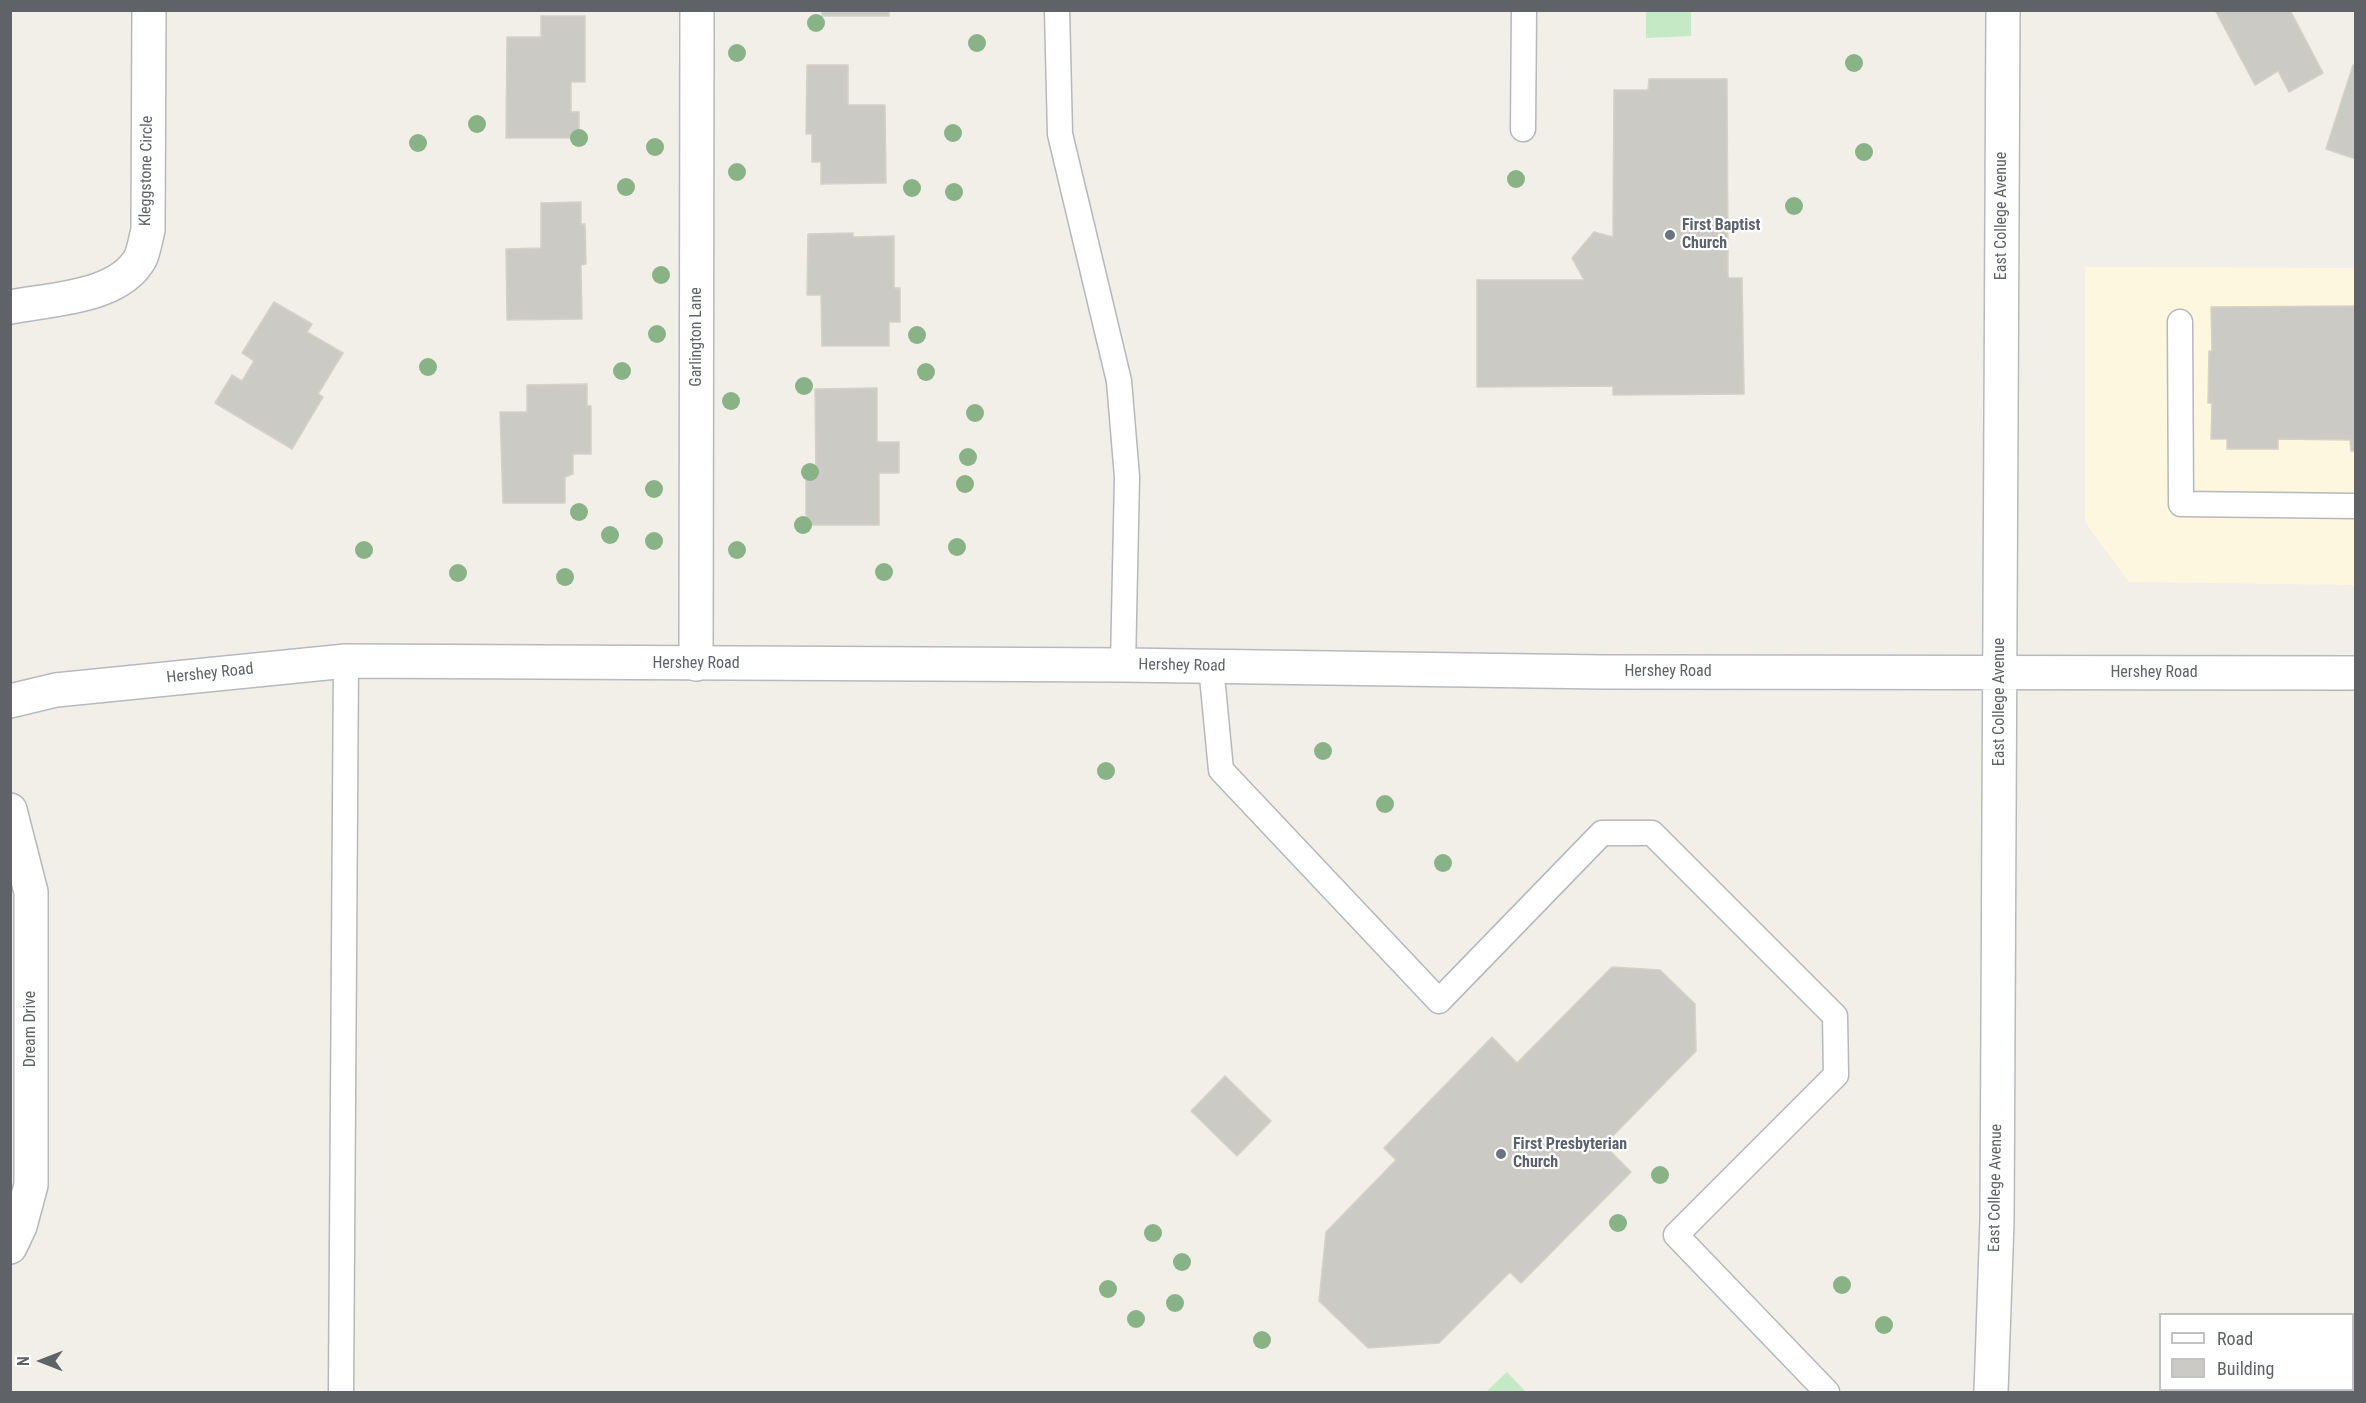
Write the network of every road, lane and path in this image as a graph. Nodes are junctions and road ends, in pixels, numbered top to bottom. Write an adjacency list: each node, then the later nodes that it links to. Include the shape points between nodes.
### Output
1 (149, 10): 7 (main road, Kleggstone Circle, via 148,230 141,256 128,274 103,289)
2 (697, 10): 11 (main road, Garlington Lane)
3 (1057, 10): 12 (lane, via 1060,134 1119,381 1127,477)
4 (1524, 10): 6 (lane)
5 (2003, 10): 14 (main road, East College Avenue)
6 (1523, 129)
7 (10, 307)
8 (2180, 322): 9 (lane, via 2181,504)
9 (2355, 506)
10 (346, 661): 11 (main road, Hershey Road); 16 (main road, Hershey Road, via 56,690); 19 (lane)
11 (696, 664): 12 (main road, Hershey Road)
12 (1123, 665): 13 (main road, Hershey Road)
13 (1210, 666): 14 (main road, Hershey Road, via 1603,672); 20 (lane, via 1221,770 1439,1001 1602,833 1652,833 1835,1017 1836,1075 1676,1235)
14 (2001, 672): 15 (main road, Hershey Road); 21 (main road, East College Avenue)
15 (2355, 673)
16 (10, 701)
17 (10, 810): 18 (main road, Dream Drive, via 31,892 31,1185)
18 (10, 1247)
19 (341, 1392)
20 (1827, 1392)
21 (1991, 1392)

